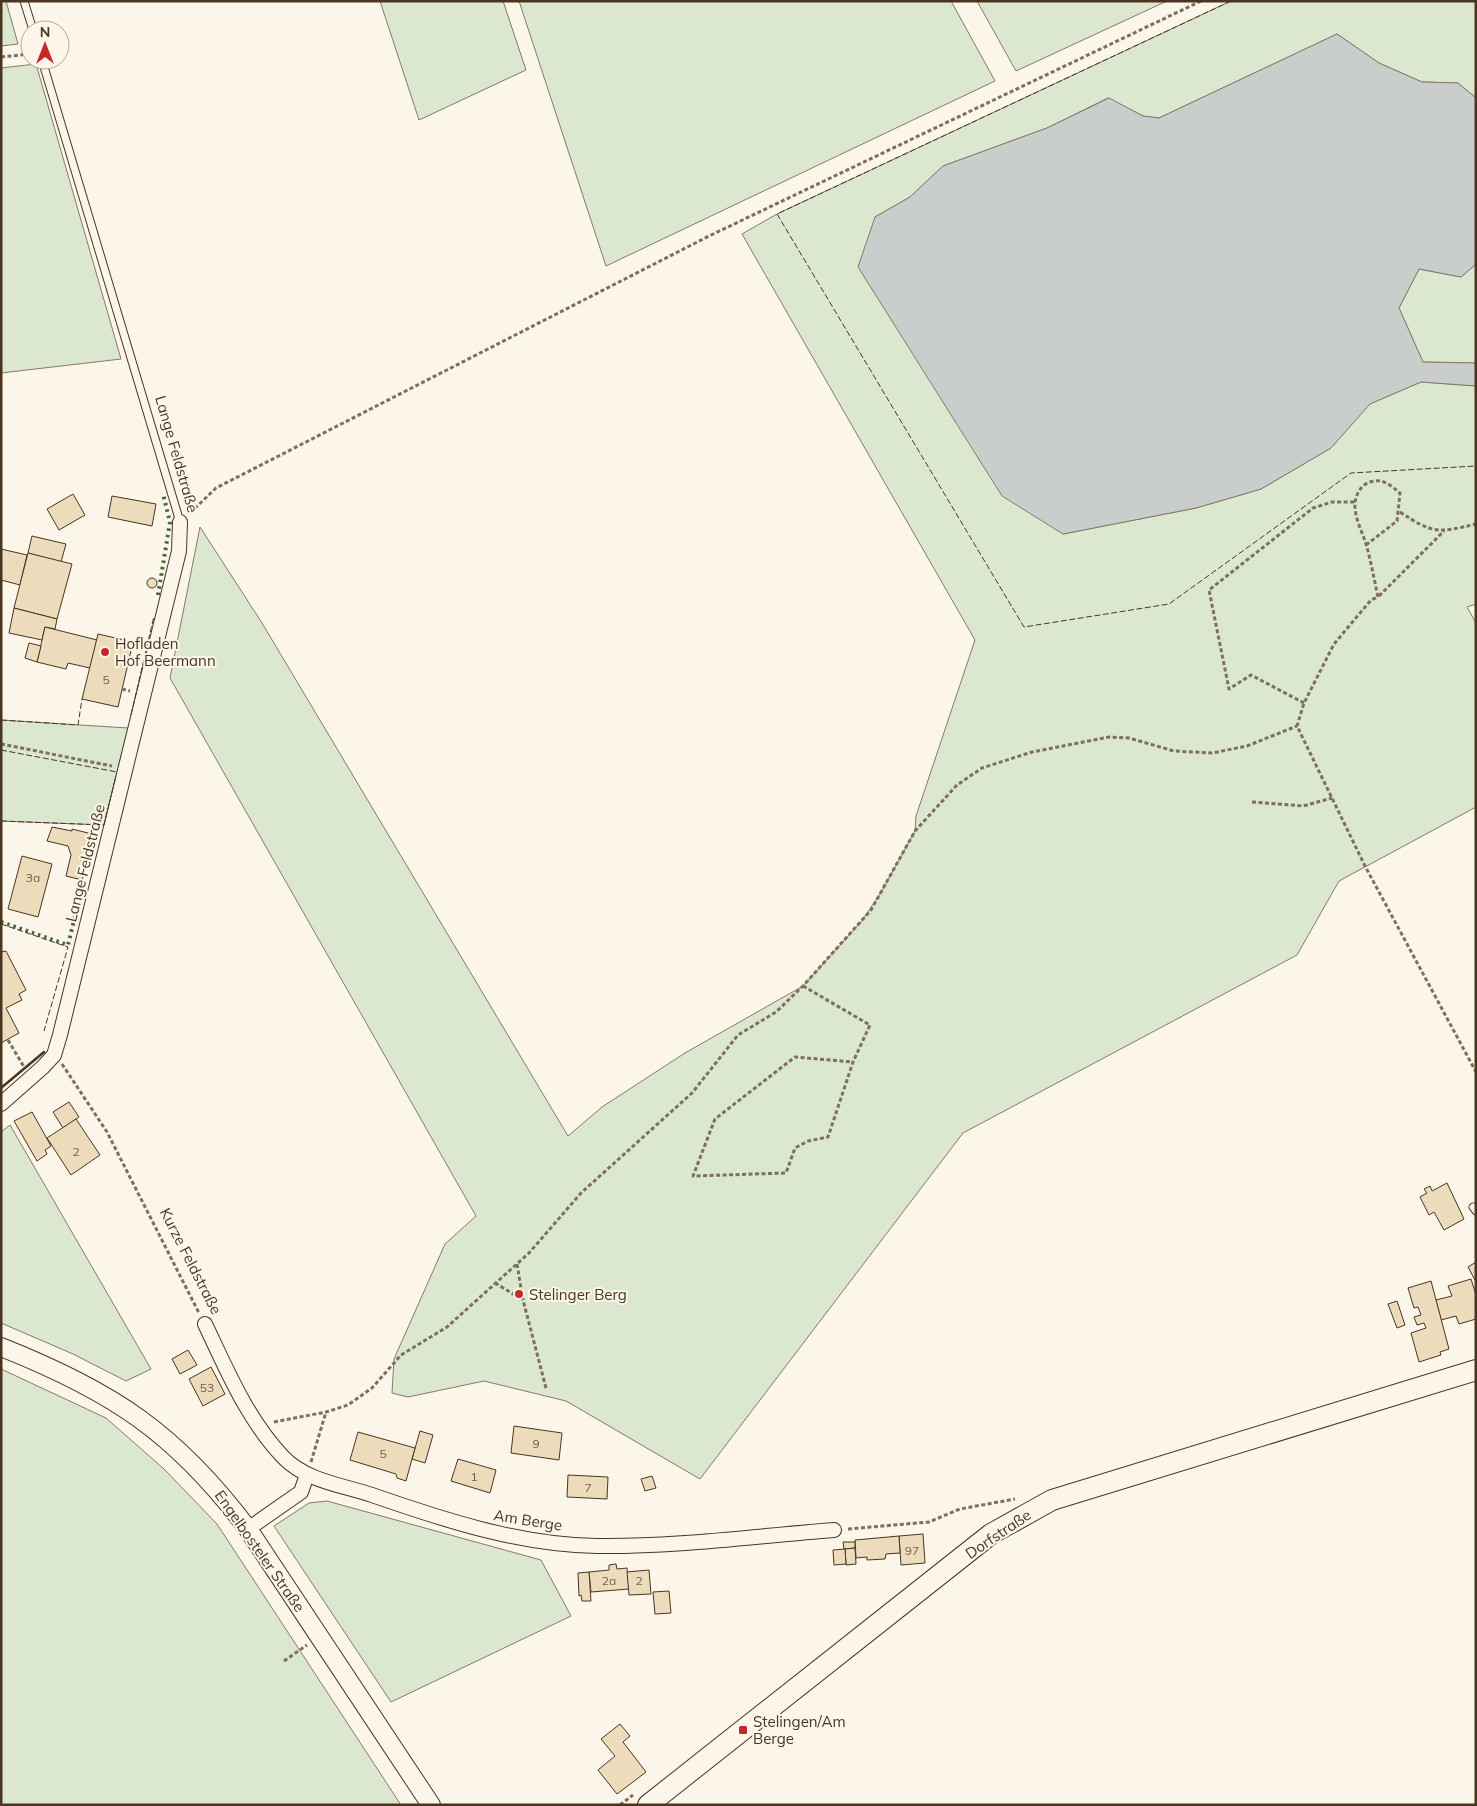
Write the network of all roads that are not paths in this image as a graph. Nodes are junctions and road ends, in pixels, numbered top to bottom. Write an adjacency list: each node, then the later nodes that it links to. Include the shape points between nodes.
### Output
1 (24, 1): 2 (lane)
2 (30, 20)
3 (45, 70): 4 (lane, Lange Feldstraße)
4 (180, 522): 5 (street, Lange Feldstraße, via 179,551 54,1054)
5 (1, 1104)
6 (205, 1324): 9 (street, Kurze Feldstraße, via 242,1400 258,1425 284,1458)
7 (1, 1347): 10 (street, Engelbosteler Straße, via 72,1377 122,1405 189,1459)
8 (1476, 1370): 13 (main road, Dorfstraße, via 1113,1480 1052,1500 1023,1514 992,1534)
9 (308, 1475): 10 (street, via 301,1492); 11 (street, Am Berge, via 506,1536 533,1540 596,1546)
10 (248, 1529): 12 (street, Engelbosteler Straße)
11 (834, 1530)
12 (431, 1805)
13 (648, 1805)

